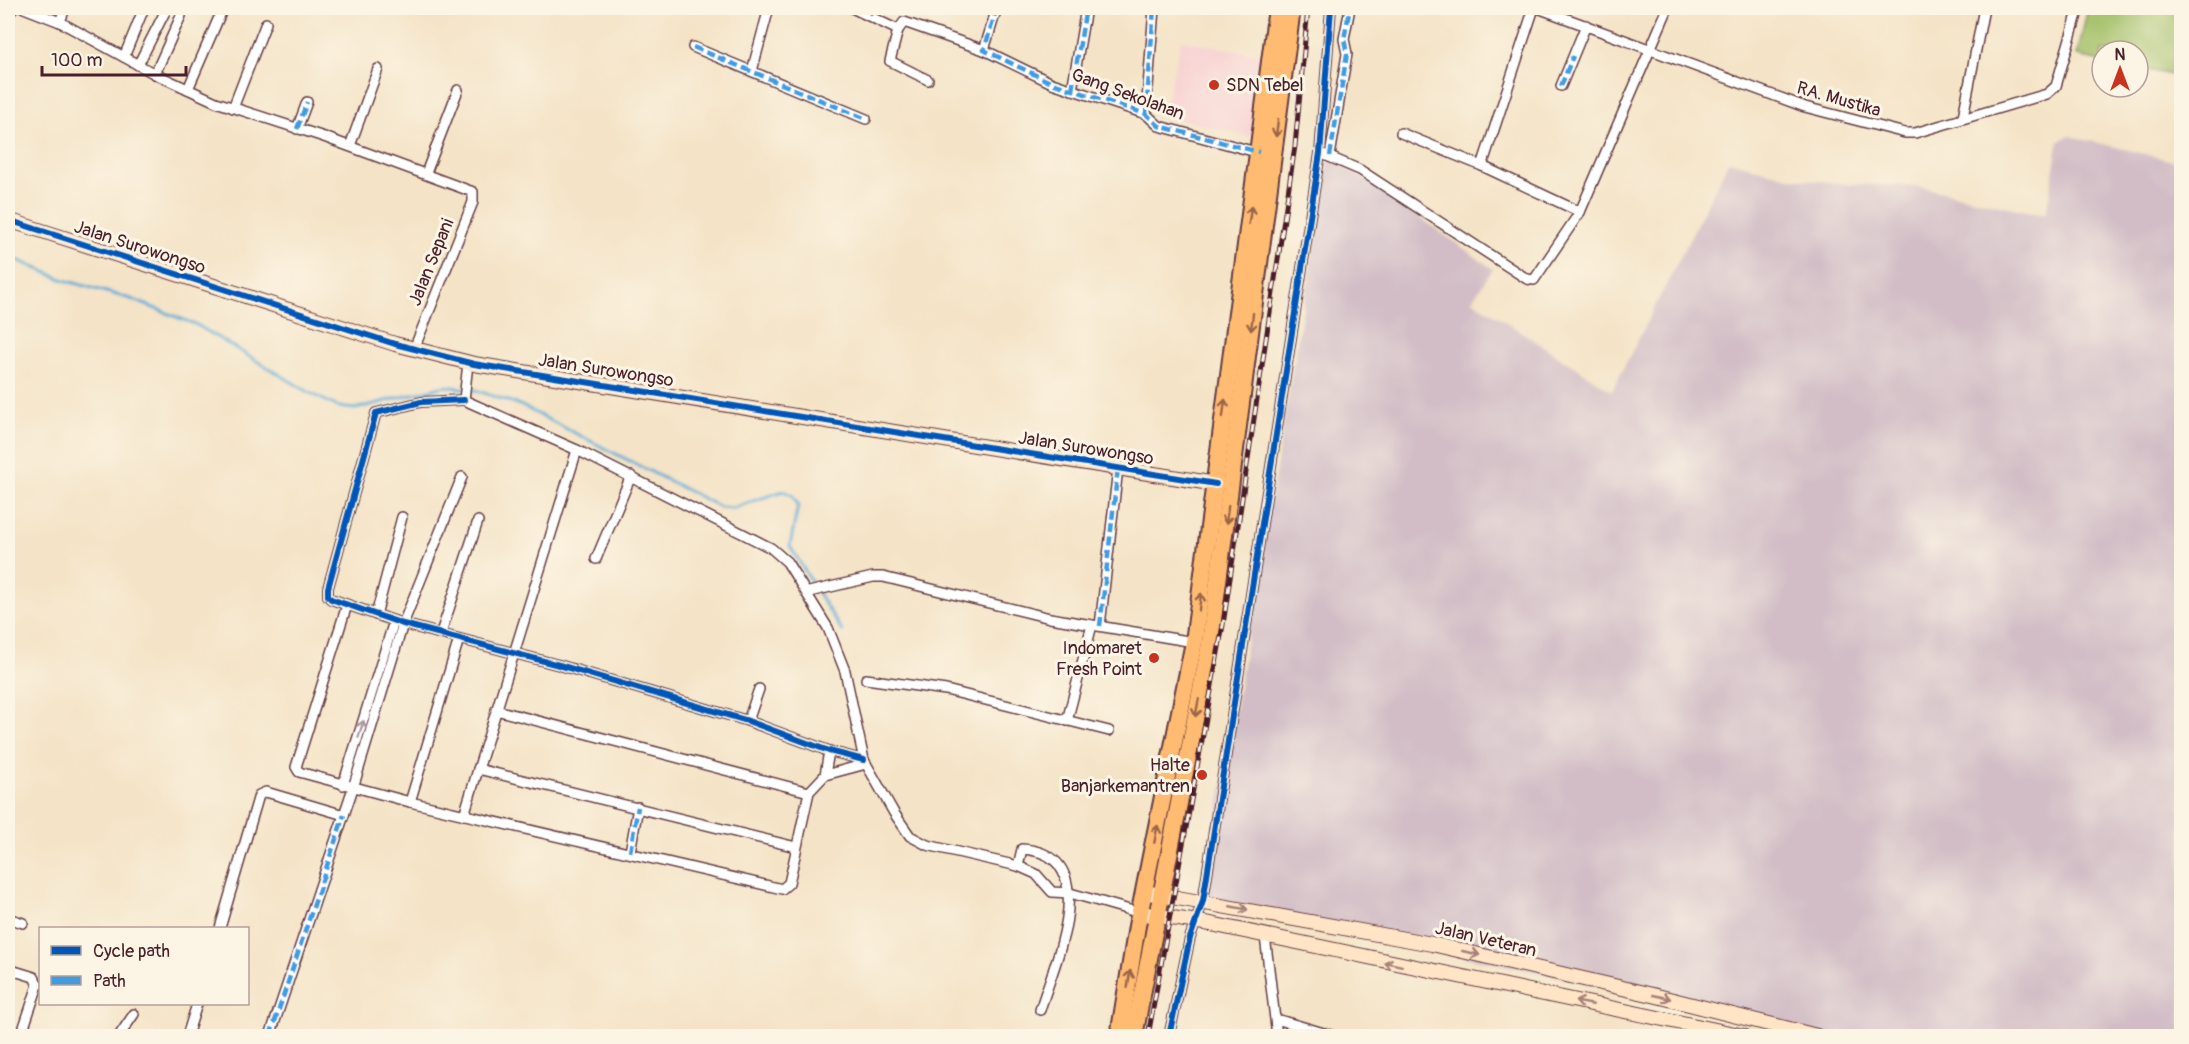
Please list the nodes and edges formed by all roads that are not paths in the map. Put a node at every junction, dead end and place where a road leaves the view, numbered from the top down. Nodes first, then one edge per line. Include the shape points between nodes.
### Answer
1 (13, 8) edge
2 (24, 8) edge
3 (65, 8) edge
4 (144, 8) edge
5 (167, 8) edge
6 (223, 8) edge
7 (769, 8) edge
8 (852, 8) edge
9 (997, 8) edge
10 (1086, 8) edge
11 (1154, 8) edge
12 (1277, 8) edge
13 (1292, 8) edge
14 (1331, 8) edge
15 (1350, 8) edge
16 (1534, 8) edge
17 (1538, 8) edge
18 (1668, 8) edge
19 (1984, 8) edge
20 (2079, 8) edge
21 (871, 11) edge
22 (8, 16) edge
23 (181, 16) dead end
24 (60, 22) junction
25 (266, 23) dead end
26 (1586, 25) junction
27 (898, 30) junction
28 (693, 47) dead end
29 (984, 50) junction
30 (1647, 50) junction
31 (124, 57) junction
32 (138, 65) junction
33 (378, 69) dead end
34 (752, 71) junction
35 (155, 74) junction
36 (928, 80) dead end
37 (1561, 86) dead end
38 (188, 89) junction
39 (458, 90) dead end
40 (1072, 90) junction
41 (307, 102) dead end
42 (233, 108) junction
43 (1146, 114) junction
44 (1963, 117) junction
45 (866, 119) dead end
46 (297, 129) junction
47 (1401, 133) dead end
48 (350, 146) junction
49 (1320, 153) junction
50 (1266, 154) junction
51 (1330, 156) junction
52 (1482, 166) junction
53 (426, 173) junction
54 (1580, 212) junction
55 (8, 220) edge
56 (414, 349) junction
57 (468, 363) junction
58 (464, 392) junction
59 (577, 450) junction
60 (1118, 468) junction
61 (631, 476) junction
62 (462, 477) dead end
63 (1216, 484) junction
64 (402, 517) dead end
65 (478, 521) dead end
66 (596, 560) dead end
67 (810, 592) junction
68 (347, 605) junction
69 (376, 615) junction
70 (398, 622) junction
71 (1096, 626) junction
72 (441, 633) junction
73 (459, 639) junction
74 (1194, 642) junction
75 (514, 653) junction
76 (866, 679) dead end
77 (759, 689) dead end
78 (496, 710) junction
79 (748, 721) junction
80 (1067, 721) junction
81 (1109, 731) dead end
82 (829, 751) junction
83 (865, 762) junction
84 (478, 769) junction
85 (825, 775) junction
86 (348, 787) junction
87 (809, 792) junction
88 (410, 802) junction
89 (638, 807) junction
90 (344, 815) junction
91 (464, 815) junction
92 (796, 847) junction
93 (630, 852) junction
94 (1018, 864) junction
95 (1066, 889) junction
96 (1152, 893) junction
97 (1203, 901) junction
98 (1148, 914) junction
99 (8, 918) edge
100 (1197, 922) junction
101 (23, 923) dead end
102 (220, 927) edge
103 (1265, 936) junction
104 (1432, 944) junction
105 (8, 969) edge
106 (1424, 970) junction
107 (197, 1005) edge
108 (1040, 1010) dead end
109 (134, 1014) dead end
110 (1276, 1019) junction
111 (21, 1036) edge
112 (119, 1036) edge
113 (187, 1036) edge
114 (270, 1036) edge
115 (1119, 1036) edge
116 (1134, 1036) edge
117 (1169, 1036) edge
118 (1277, 1036) edge
119 (1334, 1036) edge
120 (1744, 1036) edge
121 (1818, 1036) edge

1 - 22 street
2 - 24 street
3 - 24 street
4 - 31 street
5 - 32 street
6 - 38 street
7 - 34 street
8 - 21 street
9 - 29 street
10 - 40 street
11 - 43 street
12 - 50 highway
13 -> 50 highway
14 - 49 street
15 - 51 street via 1344,39 1347,54
16 - 52 street
17 - 26 street, RA. Mustika
18 - 30 street
19 - 44 street
20 - 44 street, RA. Mustika via 2056,86 2051,91
21 - 27 street
23 - 35 street
24 - 31 street
25 - 42 street
26 - 30 street, RA. Mustika
26 - 37 street
27 - 29 street, Gang Sekolahan via 904,22
27 - 36 street via 890,61
28 - 34 street
29 - 40 street, Gang Sekolahan
30 - 44 street, RA. Mustika via 1805,107 1892,131 1915,133
30 - 54 street
31 - 32 street
32 - 35 street
33 - 48 street
34 - 45 street
35 - 38 street
38 - 42 street
39 - 53 street
40 - 43 street, Gang Sekolahan
41 - 46 street
42 - 46 street
43 - 50 street, Gang Sekolahan via 1160,126
46 - 48 street
47 - 52 street
48 - 53 street
49 - 51 street
49 - 97 street
63 -> 50 highway
50 -> 96 highway via 1210,643
51 - 54 street via 1360,170 1531,280
52 - 54 street
53 - 56 street, Jalan Sepani via 469,189 473,202
55 - 56 main road, Jalan Surowongso
56 - 57 main road, Jalan Surowongso
57 - 58 street
57 - 60 main road, Jalan Surowongso
58 - 59 street
58 - 68 street via 376,413 327,593 331,599
59 - 61 street
59 - 75 street
60 - 63 main road, Jalan Surowongso
60 - 71 street
61 - 66 street
61 - 67 street via 771,548 788,561
62 - 70 street
74 -> 63 highway
64 - 69 street
65 - 72 street
67 - 71 street via 883,577
67 - 83 street via 845,671
68 - 69 street
68 - 86 street via 296,767 299,772
69 - 70 street
70 - 72 street
70 - 86 street
71 - 74 street
71 - 80 street
72 - 73 street
73 - 75 street
73 - 88 street
96 -> 74 highway
75 - 78 street
75 - 79 street
76 - 80 street via 946,690
77 - 79 street
78 - 84 street
78 - 87 street
79 - 82 street
80 - 81 street
82 - 83 street
82 - 85 street
83 - 85 street
83 - 94 street via 910,836 927,845
84 - 89 street
84 - 91 street
85 - 87 street
86 - 88 street
86 - 90 street
87 - 92 street
88 - 91 street
89 - 92 street
89 - 93 street
90 - 102 street via 266,792 259,795
90 - 114 street
91 - 93 street
92 - 93 street via 789,883 782,890
94 - 95 street via 1036,874 1052,892
94 - 95 street via 1020,852 1028,850 1051,859
95 - 98 street
95 - 108 street via 1064,933
96 - 97 main road, Jalan Veteran
96 - 98 highway
97 - 100 street
97 -> 104 main road, Jalan Veteran
98 - 100 main road
115 -> 98 highway
98 - 116 highway
99 - 101 street
100 - 103 main road
100 - 117 street
106 -> 103 main road
103 - 110 street
104 - 106 main road
104 -> 121 main road, Jalan Veteran
105 - 111 street via 34,977 38,985
120 -> 106 main road
107 - 113 street
109 - 112 street
110 - 118 street
110 - 119 street

